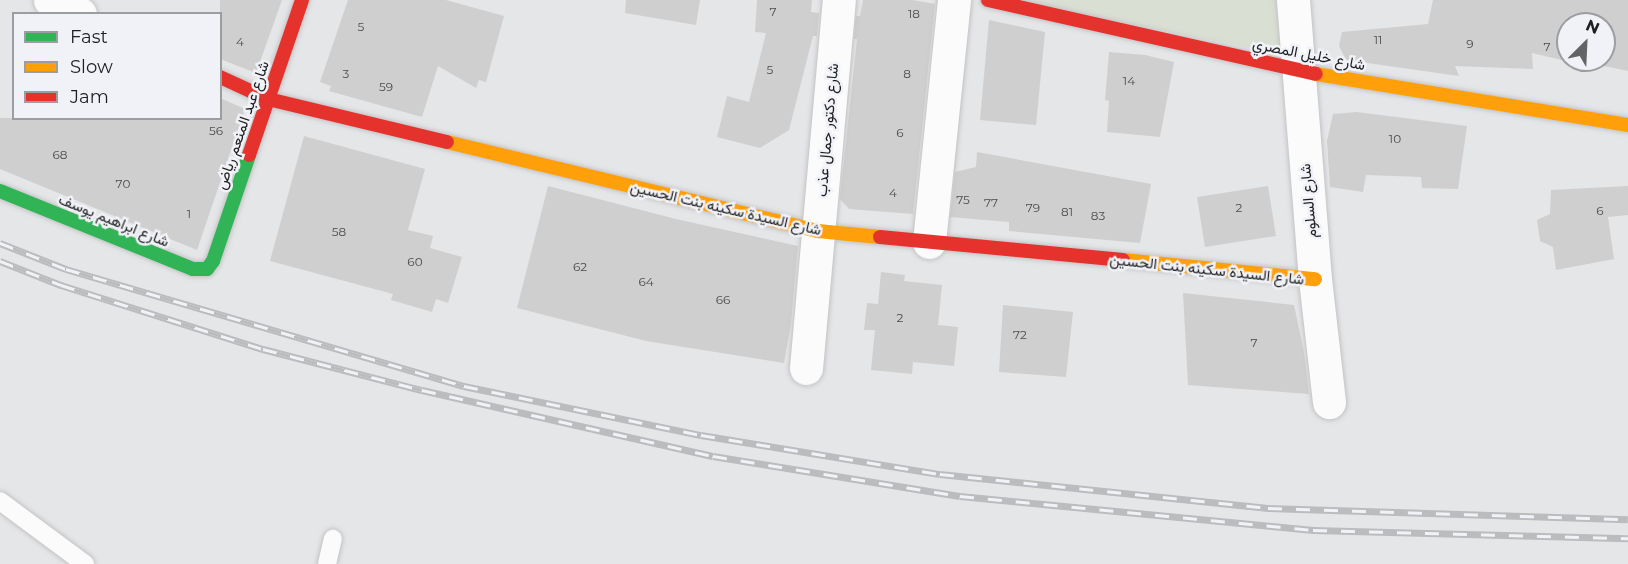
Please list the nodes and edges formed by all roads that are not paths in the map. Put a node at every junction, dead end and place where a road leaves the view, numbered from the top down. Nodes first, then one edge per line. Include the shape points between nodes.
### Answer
1 (50, 0) edge
2 (302, 0) edge
3 (839, 0) edge
4 (954, 0) edge
5 (988, 0) edge
6 (1293, 0) edge
7 (76, 12) edge
8 (1297, 71) junction
9 (222, 78) edge
10 (268, 99) junction
11 (1628, 125) edge
12 (0, 191) edge
13 (818, 231) junction
14 (928, 242) junction
15 (213, 261) joint
16 (1315, 279) junction
17 (806, 369) dead end
18 (1329, 402) dead end
19 (0, 501) edge
20 (333, 539) dead end
21 (85, 564) edge
22 (327, 564) edge

1 - 7 street
2 - 10 street, شارع عبد المنعم رياض
3 - 13 street, شارع دكتور جمال عذب
4 - 14 street
5 - 8 street, شارع خليل المصري
6 - 8 street, شارع السلوم
8 - 11 street, شارع خليل المصري
8 - 16 street, شارع السلوم
9 - 10 street, شارع السيدة سكينه بنت الحسين
10 - 13 street, شارع السيدة سكينه بنت الحسين
10 - 15 street, شارع عبد المنعم رياض
12 - 15 street, شارع ابراهيم يوسف via 198,271
13 - 14 street, شارع السيدة سكينه بنت الحسين
13 - 17 street, شارع دكتور جمال عذب
14 - 16 street, شارع السيدة سكينه بنت الحسين
16 - 18 street, شارع السلوم
19 - 21 lane
20 - 22 lane

